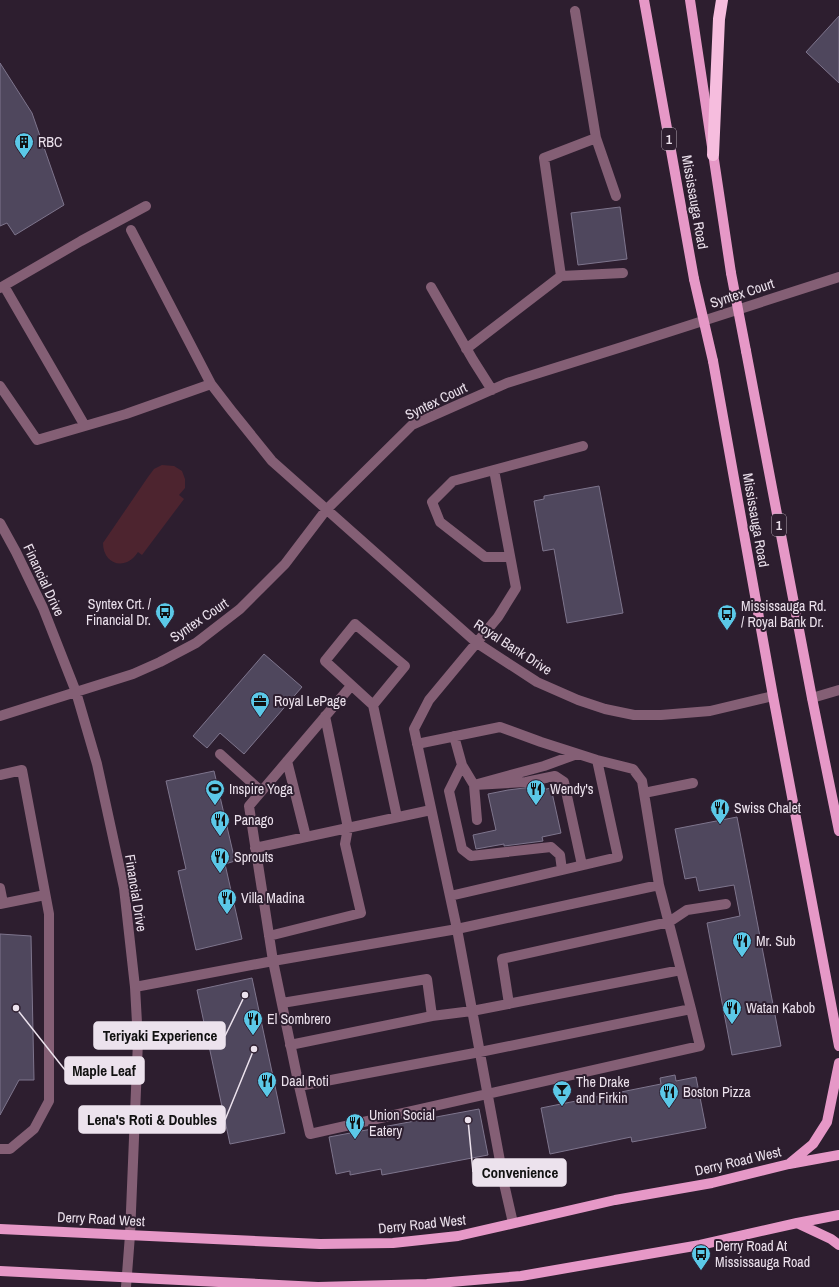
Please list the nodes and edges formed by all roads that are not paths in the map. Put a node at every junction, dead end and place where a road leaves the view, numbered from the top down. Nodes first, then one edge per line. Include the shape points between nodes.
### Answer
1 (644, 0) edge
2 (690, 0) edge
3 (722, 0) edge
4 (575, 11) dead end
5 (596, 138) junction
6 (713, 155) junction
7 (616, 196) dead end
8 (146, 206) dead end
9 (131, 230) dead end
10 (623, 273) dead end
11 (561, 276) junction
12 (839, 277) edge
13 (2, 287) edge
14 (431, 287) dead end
15 (466, 349) junction
16 (211, 384) junction
17 (0, 386) edge
18 (492, 390) junction
19 (85, 426) junction
20 (583, 446) dead end
21 (494, 470) junction
22 (326, 510) junction
23 (0, 523) edge
24 (510, 557) junction
25 (477, 643) junction
26 (351, 686) junction
27 (839, 690) edge
28 (76, 692) junction
29 (773, 696) junction
30 (812, 698) junction
31 (373, 705) junction
32 (0, 716) edge
33 (326, 716) junction
34 (454, 736) junction
35 (417, 744) junction
36 (220, 754) dead end
37 (577, 754) junction
38 (597, 760) junction
39 (287, 761) junction
40 (462, 765) junction
41 (0, 775) edge
42 (693, 783) dead end
43 (474, 785) junction
44 (261, 791) junction
45 (644, 793) junction
46 (431, 810) junction
47 (397, 817) junction
48 (477, 820) dead end
49 (348, 828) junction
50 (839, 831) edge
51 (306, 837) junction
52 (255, 848) junction
53 (582, 865) junction
54 (562, 870) junction
55 (659, 885) junction
56 (0, 888) edge
57 (46, 895) junction
58 (450, 896) junction
59 (1, 904) edge
60 (726, 904) dead end
61 (669, 922) junction
62 (457, 929) junction
63 (269, 936) junction
64 (273, 961) junction
65 (681, 970) junction
66 (135, 987) junction
67 (282, 1004) junction
68 (509, 1004) junction
69 (691, 1009) junction
70 (472, 1011) junction
71 (432, 1016) junction
72 (290, 1045) junction
73 (839, 1046) edge
74 (480, 1052) junction
75 (839, 1063) edge
76 (299, 1086) junction
77 (488, 1094) junction
78 (0, 1149) edge
79 (839, 1155) edge
80 (789, 1164) junction
81 (839, 1215) edge
82 (513, 1223) junction
83 (798, 1223) junction
84 (0, 1229) edge
85 (130, 1235) junction
86 (839, 1245) edge
87 (0, 1271) edge
88 (126, 1276) junction
89 (126, 1287) edge

1 - 29 main road, Mississauga Road / 1, bridge via 694,279 718,386
2 - 6 main road, Mississauga Road / 1
3 - 6 highway
4 - 5 street
5 - 7 street
5 - 11 street via 544,158
6 - 30 main road, Mississauga Road / 1, bridge via 731,273
8 - 13 street
9 - 16 street, Royal Bank Drive
10 - 11 street
11 - 15 street
12 - 18 street, Syntex Court via 507,383
13 - 19 street
14 - 15 street
15 - 18 street
16 - 19 street
16 - 22 street, Royal Bank Drive via 272,460
17 - 19 street via 37,440
18 - 22 street, Syntex Court via 412,425
20 - 21 street
21 - 24 street
21 - 24 street via 453,481 432,502 440,522 485,558
22 - 25 street, Royal Bank Drive
22 - 28 street, Syntex Court via 285,564 240,609 196,643 133,674
23 - 28 street, Financial Drive via 43,608
24 - 25 street via 516,588 503,610
25 - 29 street, Royal Bank Drive via 537,682 578,700 634,715 710,712
25 - 35 street via 429,700 414,729
26 - 31 street
26 - 31 street via 325,661 355,624 405,666
26 - 33 street
27 - 30 street
28 - 32 street, Syntex Court
28 - 66 street, Financial Drive via 97,764 124,888
29 - 73 main road, Mississauga Road / 1
30 - 50 main road, Mississauga Road / 1
31 - 47 street
33 - 39 street
33 - 49 street
34 - 35 street
34 - 37 street via 500,727
34 - 40 street
35 - 46 street
36 - 44 street
37 - 38 street
37 - 43 street
38 - 45 street via 633,769 642,781
38 - 53 street via 618,857
39 - 44 street
39 - 51 street
40 - 43 street
40 - 54 street via 449,791 462,849 471,856 551,847 560,855
41 - 57 street via 22,770
42 - 45 street
43 - 48 street
43 - 53 street via 526,782 555,776 564,782
44 - 52 street via 249,806
45 - 55 street
46 - 47 street
46 - 58 street
47 - 49 street
49 - 51 street
49 - 63 street via 345,844 361,913
51 - 52 street
52 - 63 street
53 - 54 street
54 - 58 street
55 - 61 street
55 - 62 street
56 - 59 street
57 - 59 street
57 - 78 street via 49,914 49,1101 34,1129 10,1149
58 - 62 street
60 - 61 street via 687,910
61 - 65 street
61 - 68 street via 502,959
62 - 64 street
62 - 70 street
63 - 64 street
64 - 66 street
64 - 67 street
65 - 68 street
65 - 69 street
66 - 85 street, Financial Drive via 138,1042
67 - 71 street via 427,980
67 - 72 street
68 - 70 street
69 - 74 street
69 - 77 street via 700,1046
70 - 71 street
70 - 74 street
71 - 72 street
72 - 76 street
74 - 76 street
74 - 77 street
75 - 80 main road via 826,1122 812,1144
76 - 77 street via 310,1134
77 - 82 street
79 - 80 main road, Derry Road West
80 - 82 main road, Derry Road West via 712,1183 615,1200
81 - 83 main road
82 - 85 main road, Derry Road West via 458,1236 393,1243 320,1244
83 - 86 main road
83 - 88 main road via 700,1245 521,1276 427,1284 318,1287
84 - 85 main road, Derry Road West
85 - 88 street, Financial Drive
87 - 88 main road
88 - 89 street, Financial Drive

